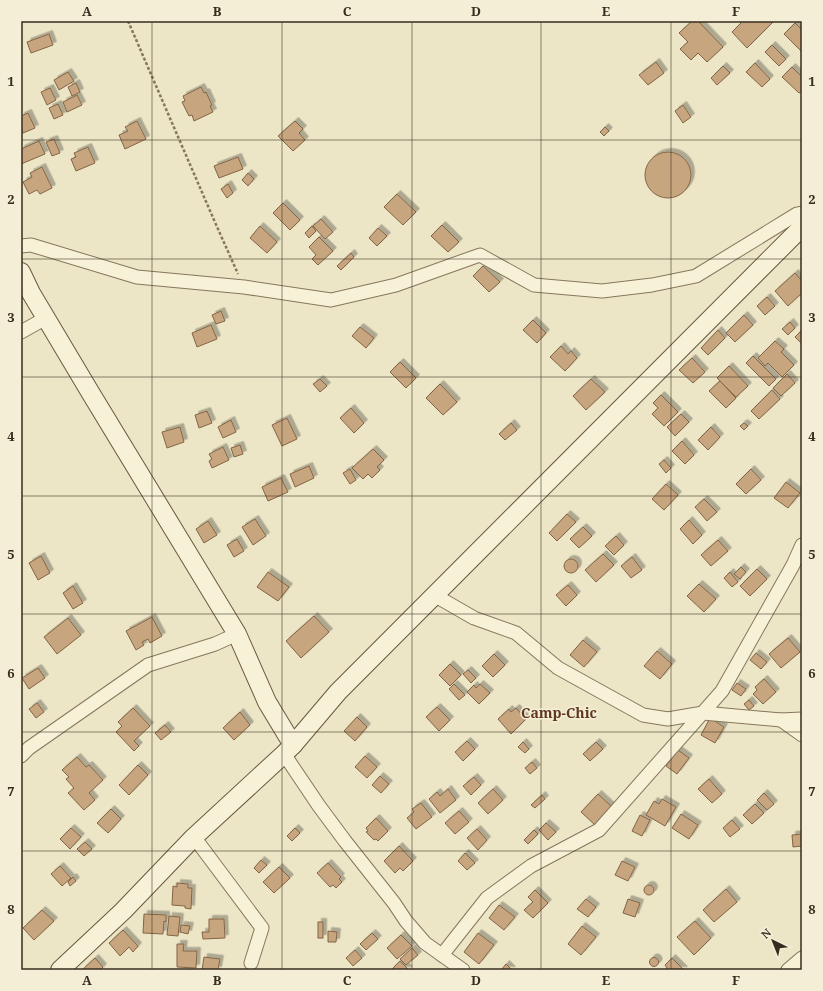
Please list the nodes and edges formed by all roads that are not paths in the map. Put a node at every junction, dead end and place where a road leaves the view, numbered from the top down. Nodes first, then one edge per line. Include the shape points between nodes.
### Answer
1 (802, 214) edge
2 (802, 226) edge
3 (21, 246) edge
4 (21, 272) edge
5 (46, 318) junction
6 (21, 332) edge
7 (802, 545) edge
8 (434, 595) junction
9 (237, 634) junction
10 (702, 713) junction
11 (782, 720) junction
12 (802, 720) edge
13 (802, 735) edge
14 (289, 749) junction
15 (21, 756) edge
16 (194, 838) junction
17 (442, 955) junction
18 (802, 958) edge
19 (251, 963) dead end
20 (60, 970) edge
21 (463, 970) edge
22 (788, 970) edge

1 - 3 street via 797,214 696,276 602,291 534,285 480,255 396,285 331,300 244,287 136,277 31,245
2 - 8 street
4 - 5 street
5 - 6 street
5 - 9 street
7 - 10 street via 793,566 722,691
8 - 10 street via 474,618 516,633 558,668 643,715 668,719
8 - 14 street via 338,692
9 - 14 street
9 - 15 street via 215,644 148,665
10 - 11 street
10 - 17 street via 599,830 531,866 487,898
11 - 12 street
11 - 13 street
14 - 16 street
14 - 17 street via 319,806 424,943
16 - 19 street via 262,928
16 - 20 street via 123,911
17 - 21 street
18 - 22 street

